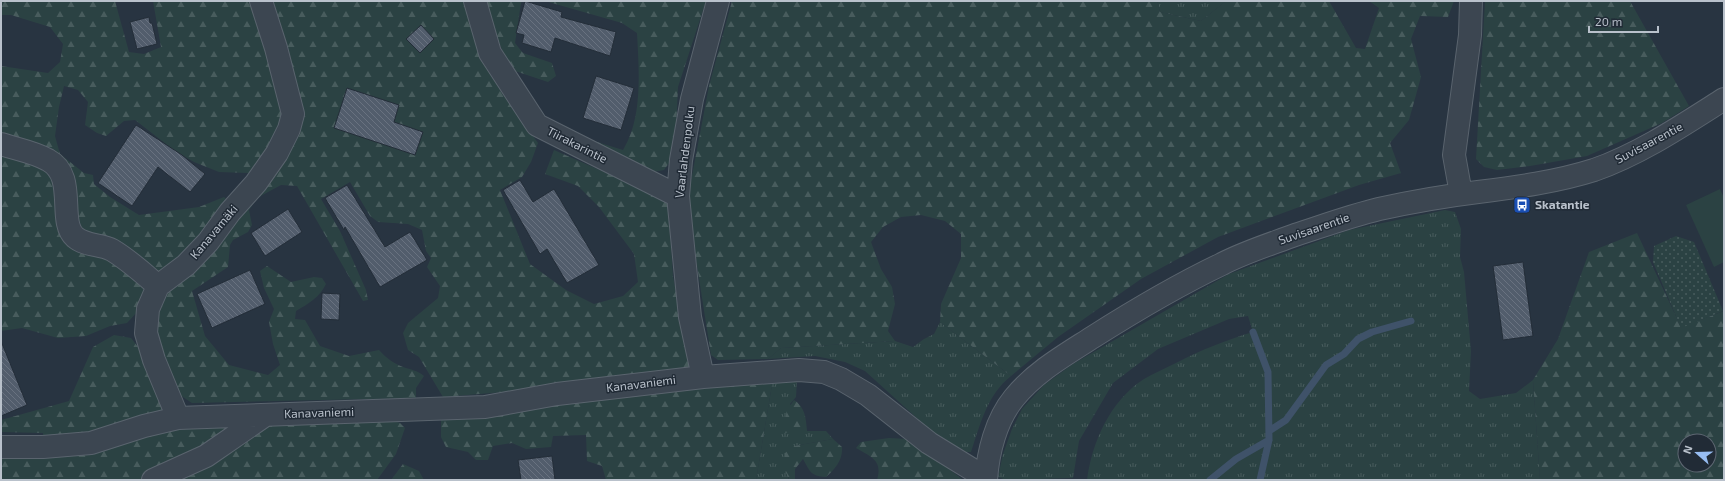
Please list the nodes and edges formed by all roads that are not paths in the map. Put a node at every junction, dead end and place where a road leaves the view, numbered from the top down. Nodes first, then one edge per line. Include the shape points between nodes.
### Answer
1 (261, 1) edge
2 (475, 1) edge
3 (718, 1) edge
4 (1471, 1) edge
5 (1724, 99) edge
6 (1, 144) edge
7 (1461, 194) junction
8 (678, 196) junction
9 (158, 286) junction
10 (703, 377) junction
11 (264, 416) junction
12 (178, 418) junction
13 (3, 445) edge
14 (986, 479) edge
15 (153, 480) edge

1 - 9 street, Kanavamäki via 293,111 289,130 256,183 208,242 186,265
2 - 8 street, Tiirakarintie via 490,52 537,124
3 - 8 street, Vaarlahdenpolku via 692,99
4 - 7 street via 1470,35 1454,155
5 - 7 street, Suvisaarentie via 1654,142 1624,158 1593,170 1558,179
6 - 9 street via 48,160 59,169 65,183 68,223 74,237 111,249
7 - 14 street, Suvisaarentie via 1373,211 1276,242 1223,263 1114,324 1061,357 1030,381 1012,400 996,430 988,459
8 - 10 street, Vaarlahdenpolku via 690,317
9 - 12 street, Kanavamäki via 148,309 146,333 154,360
10 - 11 street, Kanavaniemi via 557,394 485,407
10 - 14 street, Kanavaniemi via 799,370 824,372 868,395 929,443
11 - 12 street, Kanavaniemi
11 - 15 street via 206,456
12 - 13 street, Kanavaniemi via 91,443 43,447

